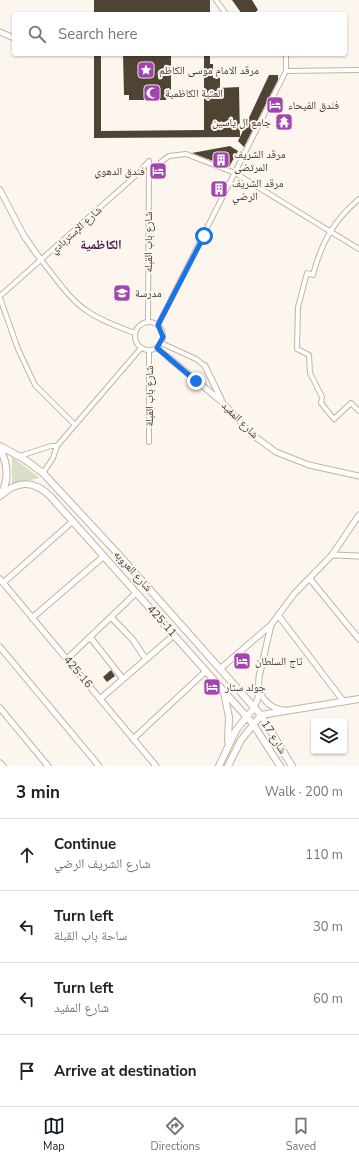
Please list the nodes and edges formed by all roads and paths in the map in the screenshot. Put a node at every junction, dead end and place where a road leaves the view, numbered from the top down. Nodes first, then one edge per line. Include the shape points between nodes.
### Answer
1 (216, 0) edge
2 (225, 12) edge
3 (0, 32) edge
4 (12, 37) edge
5 (286, 56) edge
6 (359, 70) edge
7 (286, 72) junction
8 (149, 162) joint
9 (161, 162) dead end
10 (236, 173) junction
11 (0, 190) edge
12 (359, 199) edge
13 (330, 231) junction
14 (359, 249) edge
15 (41, 260) junction
16 (0, 297) edge
17 (148, 322) junction
18 (158, 325) junction
19 (135, 333) junction
20 (161, 342) junction
21 (141, 348) junction
22 (157, 348) junction
23 (149, 350) junction
24 (168, 357) joint
25 (205, 366) joint
26 (222, 402) junction
27 (359, 411) edge
28 (74, 424) junction
29 (149, 442) dead end
30 (0, 446) edge
31 (57, 446) junction
32 (0, 450) edge
33 (20, 456) junction
34 (3, 463) edge
35 (43, 473) junction
36 (359, 476) edge
37 (1, 495) edge
38 (359, 515) edge
39 (73, 521) junction
40 (332, 555) junction
41 (104, 556) junction
42 (359, 556) edge
43 (310, 579) junction
44 (2, 581) edge
45 (136, 593) junction
46 (278, 615) junction
47 (111, 617) junction
48 (32, 618) junction
49 (271, 625) junction
50 (174, 635) junction
51 (90, 637) junction
52 (359, 639) edge
53 (0, 647) edge
54 (145, 658) junction
55 (67, 659) junction
56 (221, 668) dead end
57 (206, 671) junction
58 (123, 678) junction
59 (258, 689) junction
60 (224, 691) junction
61 (100, 699) junction
62 (359, 699) edge
63 (344, 702) junction
64 (0, 708) edge
65 (254, 708) junction
66 (288, 711) junction
67 (261, 715) junction
68 (246, 716) junction
69 (253, 724) junction
70 (133, 739) junction
71 (228, 744) junction
72 (0, 763) edge
73 (3, 766) edge
74 (48, 766) edge
75 (99, 766) edge
76 (156, 766) edge
77 (218, 766) edge
78 (228, 766) edge
79 (280, 766) edge
80 (292, 766) edge

1 - 2 street
3 - 4 street
5 - 7 street
6 - 7 street
7 - 10 street
8 - 15 street, شارع الإستربادي
8 - 17 street, شارع باب القبله
9 - 10 street via 169,156 186,154
10 - 13 street
10 - 18 street
11 - 15 street via 24,236
12 - 13 street
13 - 14 street
13 - 27 street via 318,255 313,275 306,273 298,307 297,348 309,355 310,373 322,397 321,403 334,419 351,403
15 - 16 street, شارع الإستربادي
15 - 19 street via 65,290 86,310 111,325
16 - 28 street via 18,349 35,384
17 - 18 street
17 - 19 street via 140,325
18 - 20 street via 162,332
19 - 21 street via 136,342
20 - 22 street
20 - 25 street
21 - 23 street
21 - 28 street
22 - 23 street
22 - 24 street, شارع المفيد
23 - 29 street, شارع باب القبلة
24 - 26 street, شارع المفيد
25 - 26 street
26 - 36 street, شارع المفيد via 250,433 276,452 309,465
28 - 31 street
30 - 33 street, شارع العروبه
31 - 33 street
31 - 35 street
32 - 34 street, 425-11
33 - 35 street, شارع العروبه
34 - 37 street, 425-11 via 6,482
35 - 65 street, شارع العروبه
37 - 39 street, 425-11 via 13,486 35,485 51,497
38 - 40 street
39 - 41 street, 425-11
39 - 44 street
40 - 42 street
40 - 43 street
41 - 45 street, 425-11
41 - 48 street
43 - 46 street
43 - 52 street
44 - 48 street, 425-16
45 - 47 street
45 - 50 street, 425-11
46 - 49 street
46 - 63 street
47 - 51 street
47 - 54 street via 133,640
48 - 55 street, 425-16
49 - 56 street
49 - 59 street
50 - 54 street
50 - 57 street, 425-11
51 - 55 street
51 - 58 street
53 - 75 street
54 - 58 street
55 - 61 street, 425-16
57 - 60 street, 425-11
57 - 70 street
58 - 61 street
59 - 65 street
59 - 66 street via 273,707
60 - 68 street, 425-11
60 - 71 street via 228,717
61 - 70 street, 425-16
62 - 63 street
63 - 66 street
64 - 74 street
65 - 67 street, شارع 17
65 - 68 street
66 - 67 street
67 - 69 street
67 - 80 street, شارع 17
68 - 69 street, شارع 17
68 - 71 street
69 - 78 street via 241,740
69 - 79 street, شارع 17
70 - 76 street, 425-16
71 - 77 street
72 - 73 street

